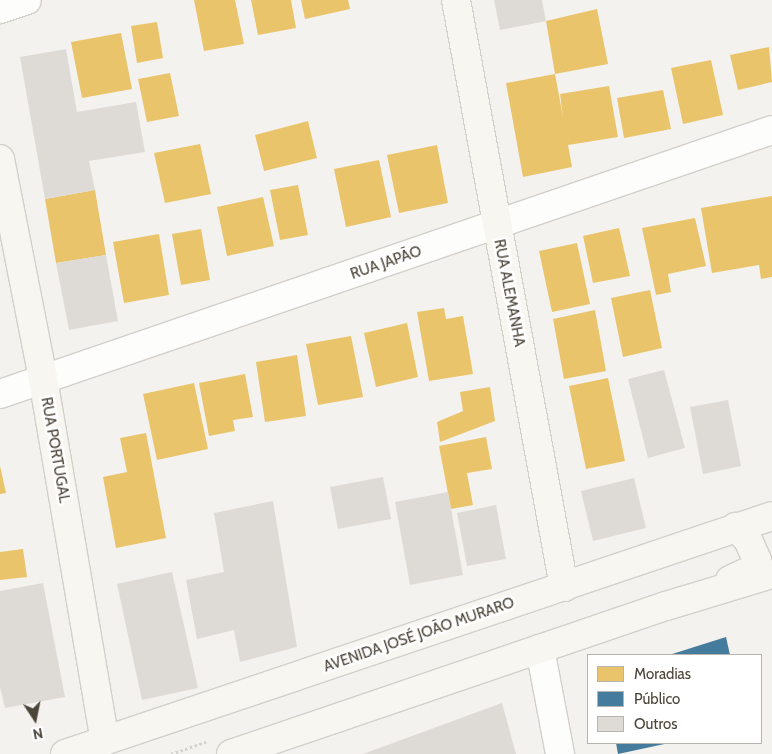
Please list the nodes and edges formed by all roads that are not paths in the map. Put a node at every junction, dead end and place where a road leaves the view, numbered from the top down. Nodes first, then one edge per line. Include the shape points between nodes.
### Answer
1 (27, 0) edge
2 (456, 0) edge
3 (0, 9) edge
4 (772, 130) edge
5 (0, 159) edge
6 (496, 226) junction
7 (43, 380) junction
8 (0, 394) edge
9 (772, 516) edge
10 (736, 527) junction
11 (772, 574) edge
12 (564, 586) junction
13 (666, 606) junction
14 (540, 649) junction
15 (105, 741) junction
16 (66, 754) edge
17 (231, 754) edge
18 (560, 754) edge

1 - 3 street
2 - 6 main road, RUA ALEMANHA
4 - 6 street, RUA JAPÃO
5 - 7 main road, RUA PORTUGAL
6 - 7 street, RUA JAPÃO
6 - 12 main road, RUA ALEMANHA
7 - 8 street, RUA JAPÃO
7 - 15 main road, RUA PORTUGAL
9 - 10 main road, AVENIDA JOSÉ JOÃO MURARO
10 - 12 main road, AVENIDA JOSÉ JOÃO MURARO
10 - 13 main road via 755,551 754,568
11 - 13 main road
12 - 15 main road, AVENIDA JOSÉ JOÃO MURARO
13 - 14 main road
14 - 17 main road
14 - 18 street
15 - 16 main road, AVENIDA JOSÉ JOÃO MURARO

